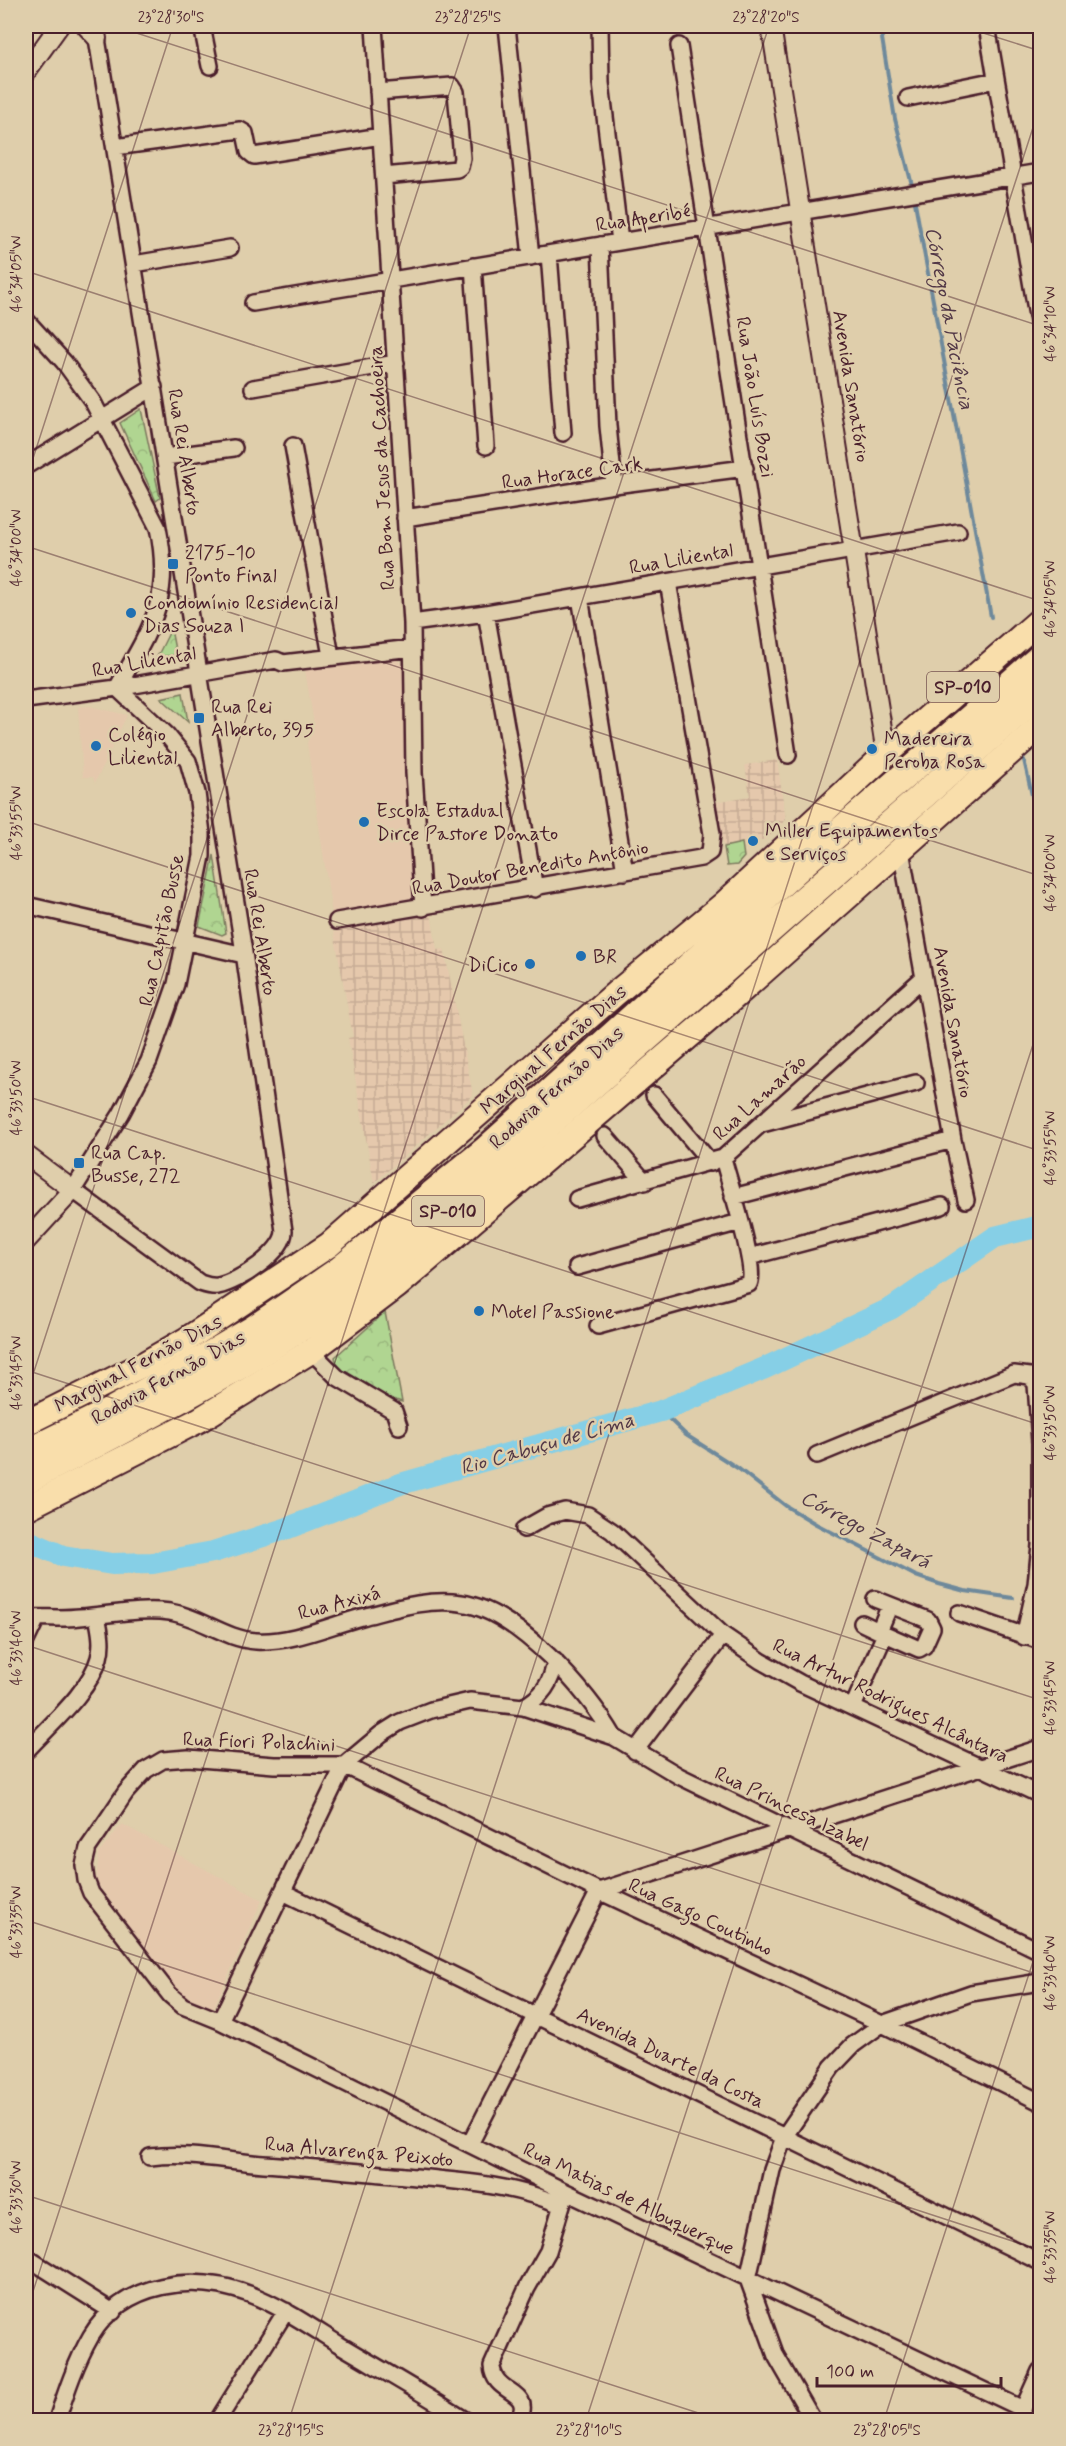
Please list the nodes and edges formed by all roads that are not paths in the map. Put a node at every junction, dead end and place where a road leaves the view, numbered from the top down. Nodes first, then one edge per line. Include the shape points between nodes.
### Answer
1 (58, 26) edge
2 (202, 26) edge
3 (374, 26) edge
4 (507, 26) edge
5 (600, 26) edge
6 (771, 26) edge
7 (987, 26) edge
8 (92, 30) edge
9 (679, 46) dead end
10 (210, 66) dead end
11 (26, 72) edge
12 (996, 80) junction
13 (378, 92) junction
14 (908, 98) dead end
15 (381, 136) junction
16 (114, 147) junction
17 (1041, 172) edge
18 (384, 176) junction
19 (1013, 177) junction
20 (801, 213) junction
21 (708, 228) junction
22 (620, 242) junction
23 (600, 245) junction
24 (230, 248) dead end
25 (549, 254) junction
26 (531, 257) junction
27 (134, 264) junction
28 (473, 266) junction
29 (391, 279) junction
30 (253, 303) dead end
31 (26, 320) edge
32 (1041, 333) edge
33 (396, 363) junction
34 (154, 387) junction
35 (253, 388) dead end
36 (103, 418) junction
37 (563, 433) dead end
38 (293, 446) dead end
39 (486, 446) dead end
40 (234, 448) dead end
41 (165, 457) junction
42 (26, 466) edge
43 (745, 468) junction
44 (614, 485) junction
45 (405, 518) junction
46 (957, 532) dead end
47 (855, 549) junction
48 (760, 566) junction
49 (668, 582) junction
50 (580, 597) junction
51 (486, 613) junction
52 (1041, 620) edge
53 (412, 623) junction
54 (412, 648) junction
55 (331, 657) junction
56 (1041, 658) edge
57 (199, 672) junction
58 (117, 688) junction
59 (1041, 693) edge
60 (26, 700) edge
61 (1041, 726) edge
62 (886, 754) junction
63 (788, 755) dead end
64 (901, 850) junction
65 (625, 872) junction
66 (535, 889) junction
67 (26, 905) edge
68 (423, 908) junction
69 (337, 921) dead end
70 (185, 941) junction
71 (244, 955) junction
72 (923, 978) junction
73 (916, 1083) dead end
74 (654, 1095) dead end
75 (759, 1125) junction
76 (605, 1136) dead end
77 (953, 1140) junction
78 (26, 1155) edge
79 (717, 1160) junction
80 (645, 1182) junction
81 (74, 1190) junction
82 (733, 1197) junction
83 (577, 1199) dead end
84 (966, 1200) dead end
85 (942, 1206) dead end
86 (740, 1222) junction
87 (26, 1241) edge
88 (749, 1257) junction
89 (577, 1267) dead end
90 (598, 1326) dead end
91 (311, 1351) junction
92 (30, 1418) edge
93 (399, 1426) dead end
94 (26, 1453) edge
95 (817, 1455) dead end
96 (26, 1480) edge
97 (26, 1508) edge
98 (524, 1529) dead end
99 (875, 1599) dead end
100 (890, 1605) junction
101 (959, 1613) dead end
102 (97, 1616) junction
103 (31, 1618) edge
104 (862, 1623) dead end
105 (882, 1632) junction
106 (723, 1635) junction
107 (1024, 1637) junction
108 (26, 1641) edge
109 (1041, 1641) edge
110 (555, 1661) junction
111 (523, 1707) junction
112 (853, 1707) junction
113 (614, 1737) junction
114 (1041, 1748) edge
115 (27, 1750) dead end
116 (635, 1751) junction
117 (344, 1766) junction
118 (982, 1768) junction
119 (1041, 1795) edge
120 (789, 1830) junction
121 (599, 1891) junction
122 (283, 1892) junction
123 (1041, 1951) edge
124 (1041, 1982) edge
125 (537, 2014) junction
126 (220, 2021) junction
127 (882, 2024) junction
128 (1041, 2102) edge
129 (784, 2137) junction
130 (470, 2144) junction
131 (150, 2157) dead end
132 (564, 2199) junction
133 (26, 2257) edge
134 (1041, 2262) edge
135 (748, 2279) junction
136 (286, 2311) junction
137 (112, 2312) junction
138 (1041, 2371) edge
139 (1023, 2415) edge
140 (57, 2421) edge
141 (218, 2421) edge
142 (465, 2421) edge
143 (519, 2421) edge
144 (813, 2421) edge

1 - 11 street
2 - 10 street
3 - 13 street, Rua Bom Jesus da Cachoeira
4 - 26 street
5 - 22 street via 601,83
6 - 20 street, Avenida Sanatório
7 - 12 street
8 - 16 street, Rua Rei Alberto
9 - 21 street, Rua João Luís Bozzi
12 - 14 street
12 - 19 street
13 - 15 street, Rua Bom Jesus da Cachoeira
13 - 18 street via 452,86 456,92 462,158 457,169
15 - 16 street via 257,155 250,154 247,136 240,130
15 - 18 street, Rua Bom Jesus da Cachoeira
16 - 27 street, Rua Rei Alberto
17 - 19 street, Rua Aperibé
18 - 29 street, Rua Bom Jesus da Cachoeira
19 - 20 street, Rua Aperibé
19 - 32 street
20 - 21 street, Rua Aperibé
20 - 47 street, Avenida Sanatório
21 - 22 street, Rua Aperibé
21 - 43 street, Rua João Luís Bozzi
22 - 23 street, Rua Aperibé
23 - 25 street, Rua Aperibé
23 - 44 street
24 - 27 street
25 - 26 street, Rua Aperibé
25 - 37 street
26 - 28 street, Rua Aperibé
27 - 34 street, Rua Rei Alberto
28 - 29 street, Rua Aperibé
28 - 39 street
29 - 30 street, Rua Aperibé
29 - 33 street, Rua Bom Jesus da Cachoeira
31 - 36 street via 64,362
33 - 35 street
33 - 45 street, Rua Bom Jesus da Cachoeira
34 - 36 street
34 - 41 street, Rua Rei Alberto
36 - 42 street
36 - 58 street via 158,528 163,550 164,580 159,606
38 - 55 street
40 - 41 street
41 - 57 street, Rua Rei Alberto
43 - 44 street, Rua Horace Cark
43 - 48 street, Rua João Luís Bozzi
44 - 45 street, Rua Horace Cark
45 - 53 street, Rua Bom Jesus da Cachoeira
46 - 47 street, Rua Liliental
47 - 48 street, Rua Liliental
47 - 62 street, Avenida Sanatório
48 - 49 street, Rua Liliental
48 - 63 street, Rua João Luís Bozzi
49 - 50 street, Rua Liliental
49 - 65 street, Rua Doutor Benedito Antônio via 712,848 701,858
50 - 51 street, Rua Liliental
50 - 65 street
51 - 53 street, Rua Liliental
51 - 66 street
52 - 62 highway, Marginal Fernão Dias / SP-010
53 - 54 street, Rua Bom Jesus da Cachoeira
54 - 55 street, Rua Liliental
54 - 68 street, Rua Bom Jesus da Cachoeira via 414,773
55 - 57 street, Rua Liliental via 283,663 276,660
56 - 94 highway, Rodovia Fernão Dias / SP-010 via 807,860 485,1150 340,1269 254,1329 179,1373
57 - 58 street, Rua Liliental
57 - 71 street, Rua Rei Alberto
58 - 60 street, Rua Liliental
58 - 70 street, Rua Capitão Busse via 178,747 194,780 202,856
59 - 96 highway, Rodovia Fernão Dias / SP-010 via 376,1275 306,1324 190,1395
61 - 64 highway, SP-010
62 - 92 highway, Marginal Fernão Dias / SP-010 via 723,904 330,1245 186,1340
64 - 72 street, Avenida Sanatório
64 - 91 highway, SP-010 via 442,1249
65 - 66 street, Rua Doutor Benedito Antônio
66 - 68 street, Rua Doutor Benedito Antônio
67 - 70 street
68 - 69 street, Rua Doutor Benedito Antônio
70 - 71 street
70 - 81 street, Rua Capitão Busse via 176,984 149,1061
71 - 81 street, Rua Rei Alberto via 283,1242 244,1274 226,1284 208,1286
72 - 75 street, Rua Lamarão
72 - 77 street, Avenida Sanatório
73 - 75 street
74 - 79 street
75 - 79 street, Rua Lamarão
76 - 80 street
77 - 82 street
77 - 84 street, Avenida Sanatório
78 - 81 street
79 - 80 street
79 - 82 street, Rua Lamarão
80 - 83 street
81 - 87 street, Rua Capitão Busse
82 - 86 street, Rua Lamarão
85 - 88 street
86 - 88 street, Rua Lamarão
86 - 89 street
88 - 90 street, Rua Lamarão via 752,1278 746,1286
91 - 93 street via 337,1377 394,1411
91 - 97 highway, SP-010 via 199,1420
95 - 107 street via 1024,1373 1036,1384 1040,1443 1040,1545
98 - 106 street, Rua Artur Rodrigues Alcântara via 546,1516 565,1511 588,1515 612,1531
99 - 100 street
100 - 105 street
100 - 105 street via 928,1620 932,1628 919,1650
101 - 107 street
102 - 103 street, Rua Axixá
102 - 110 street, Rua Axixá via 170,1612 255,1641 281,1640 406,1605 462,1603 479,1608 531,1639
102 - 115 street via 99,1657 90,1680
103 - 108 street
104 - 105 street
105 - 112 street
106 - 112 street, Rua Artur Rodrigues Alcântara via 761,1661
106 - 116 street
107 - 109 street
110 - 111 street via 545,1690
110 - 113 street, Rua Axixá via 603,1717
111 - 113 street, Rua Princesa Izabel
111 - 117 street, Rua Princesa Izabel via 470,1701 431,1710 381,1734
112 - 118 street, Rua Artur Rodrigues Alcântara
113 - 116 street, Rua Princesa Izabel
114 - 118 street
116 - 120 street, Rua Princesa Izabel
117 - 121 street, Rua Gago Coutinho
117 - 122 street
117 - 126 street, Rua Fiori Polachini via 163,1760 146,1770 126,1792 88,1848 84,1865 91,1893 153,1976 183,2006
118 - 119 street, Rua Artur Rodrigues Alcântara
118 - 120 street
120 - 121 street
120 - 123 street, Rua Princesa Izabel
121 - 125 street
121 - 127 street, Rua Gago Coutinho
122 - 125 street, Avenida Duarte da Costa
122 - 126 street
124 - 127 street via 971,1993
125 - 129 street, Avenida Duarte da Costa
125 - 130 street
126 - 130 street, Rua Matias de Albuquerque
127 - 128 street, Rua Gago Coutinho
127 - 129 street via 832,2067
129 - 134 street, Avenida Duarte da Costa
129 - 135 street via 772,2170
130 - 132 street, Rua Matias de Albuquerque
131 - 132 street, Rua Alvarenga Peixoto via 212,2156 250,2163 468,2182
132 - 135 street, Rua Matias de Albuquerque
132 - 143 street via 548,2251 492,2366 499,2384 520,2397 524,2406
133 - 137 street
135 - 139 street, Rua Matias de Albuquerque
135 - 144 street via 776,2356
136 - 137 street via 215,2284 178,2282 136,2295
136 - 141 street
136 - 142 street
137 - 140 street via 92,2334
138 - 139 street

